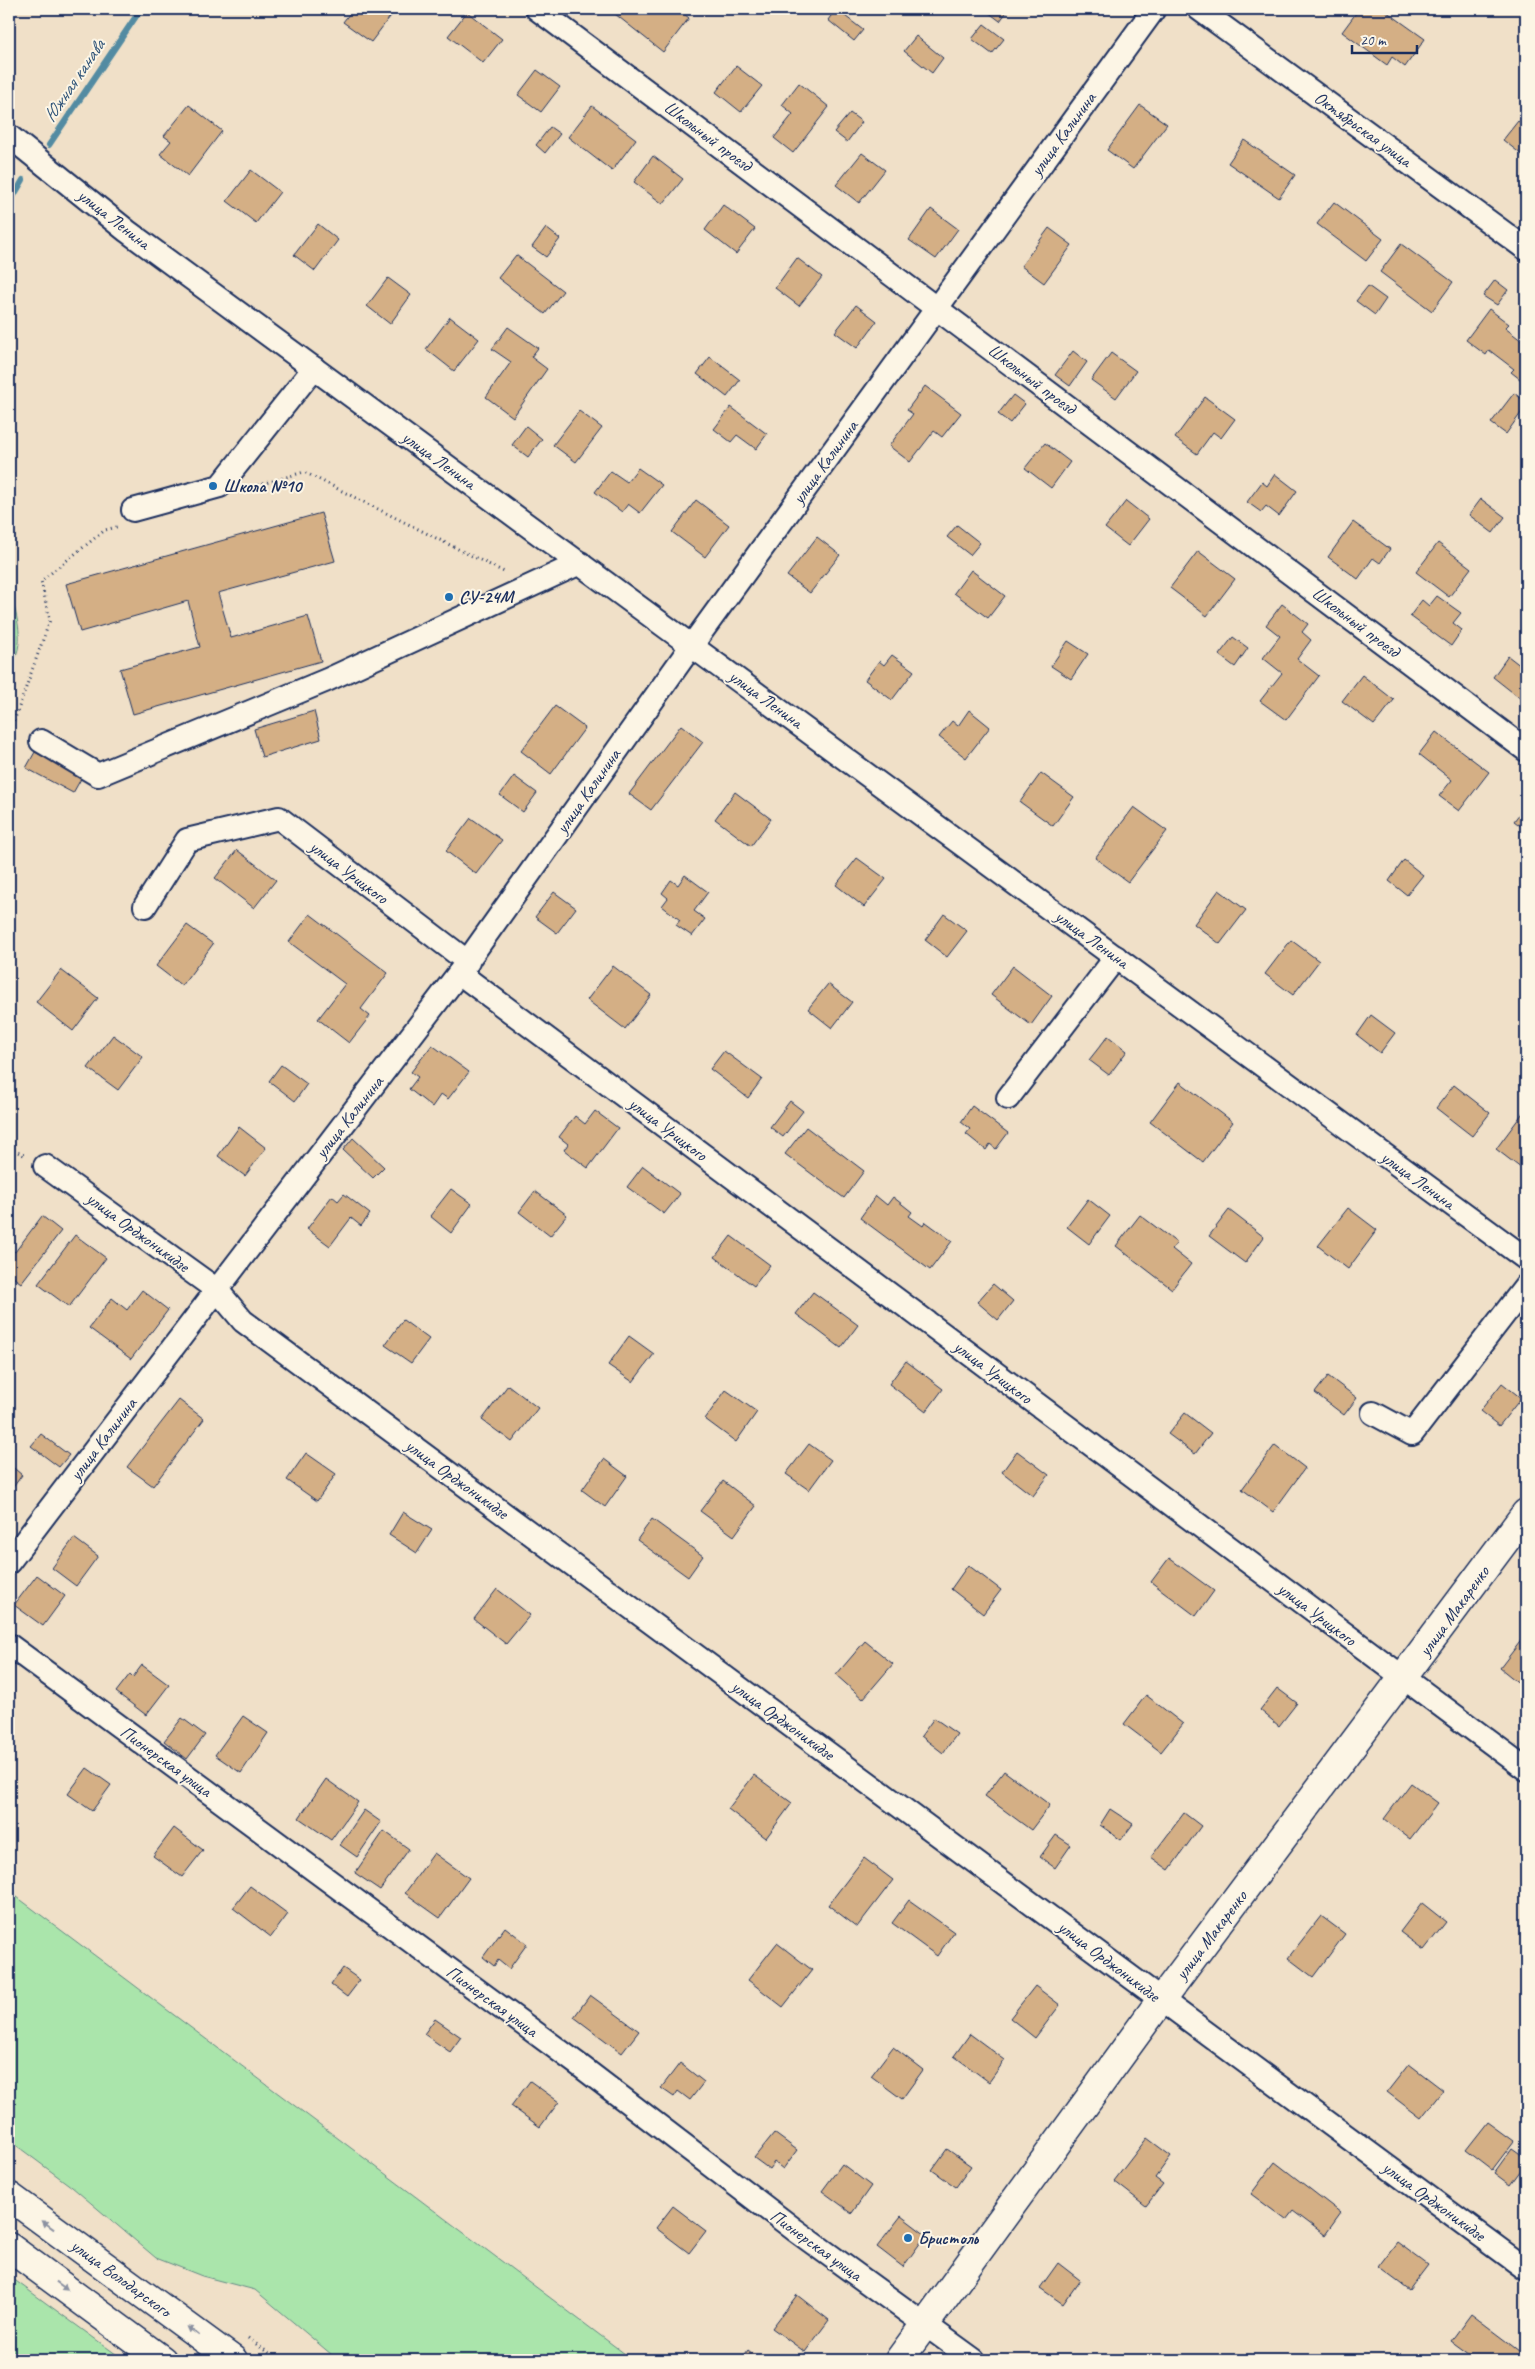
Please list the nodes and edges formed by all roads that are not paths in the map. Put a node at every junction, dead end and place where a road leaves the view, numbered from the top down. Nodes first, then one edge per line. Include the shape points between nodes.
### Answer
1 (537, 9) edge
2 (1154, 9) edge
3 (1199, 9) edge
4 (11, 143) edge
5 (1526, 249) edge
6 (937, 307) junction
7 (314, 368) junction
8 (133, 510) dead end
9 (580, 563) junction
10 (692, 645) junction
11 (41, 741) dead end
12 (1526, 750) edge
13 (145, 906) dead end
14 (1116, 957) junction
15 (464, 968) junction
16 (1008, 1098) dead end
17 (45, 1166) dead end
18 (1526, 1259) edge
19 (1526, 1286) edge
20 (217, 1290) junction
21 (1373, 1412) dead end
22 (1526, 1512) edge
23 (9, 1562) edge
24 (9, 1645) edge
25 (1404, 1678) junction
26 (1526, 1769) edge
27 (1161, 2000) junction
28 (9, 2196) edge
29 (9, 2247) edge
30 (1526, 2269) edge
31 (925, 2325) junction
32 (162, 2360) edge
33 (233, 2360) edge
34 (899, 2360) edge
35 (974, 2360) edge

1 - 6 street, Школьный проезд
2 - 6 street, улица Калинина
3 - 5 street, Октябрьская улица
4 - 7 street, улица Ленина
6 - 10 street, улица Калинина
6 - 12 street, Школьный проезд
7 - 8 street via 220,486
7 - 9 street, улица Ленина
9 - 10 street, улица Ленина
9 - 11 street via 327,680 98,775
10 - 14 street, улица Ленина
10 - 15 street, улица Калинина
13 - 15 street, улица Урицкого via 187,840 279,818
14 - 16 street
14 - 18 street, улица Ленина
15 - 20 street, улица Калинина
15 - 25 street, улица Урицкого
17 - 20 street, улица Орджоникидзе
19 - 21 street via 1412,1434
20 - 23 street, улица Калинина
20 - 27 street, улица Орджоникидзе via 243,1321
22 - 25 main road, улица Макаренко
24 - 31 street, Пионерская улица via 579,2065
25 - 26 street, улица Урицкого
25 - 27 main road, улица Макаренко
27 - 30 street, улица Орджоникидзе
27 - 31 main road, улица Макаренко
33 -> 28 main road, улица Володарского
29 -> 32 main road
31 - 34 main road, улица Макаренко
31 - 35 street, Пионерская улица

